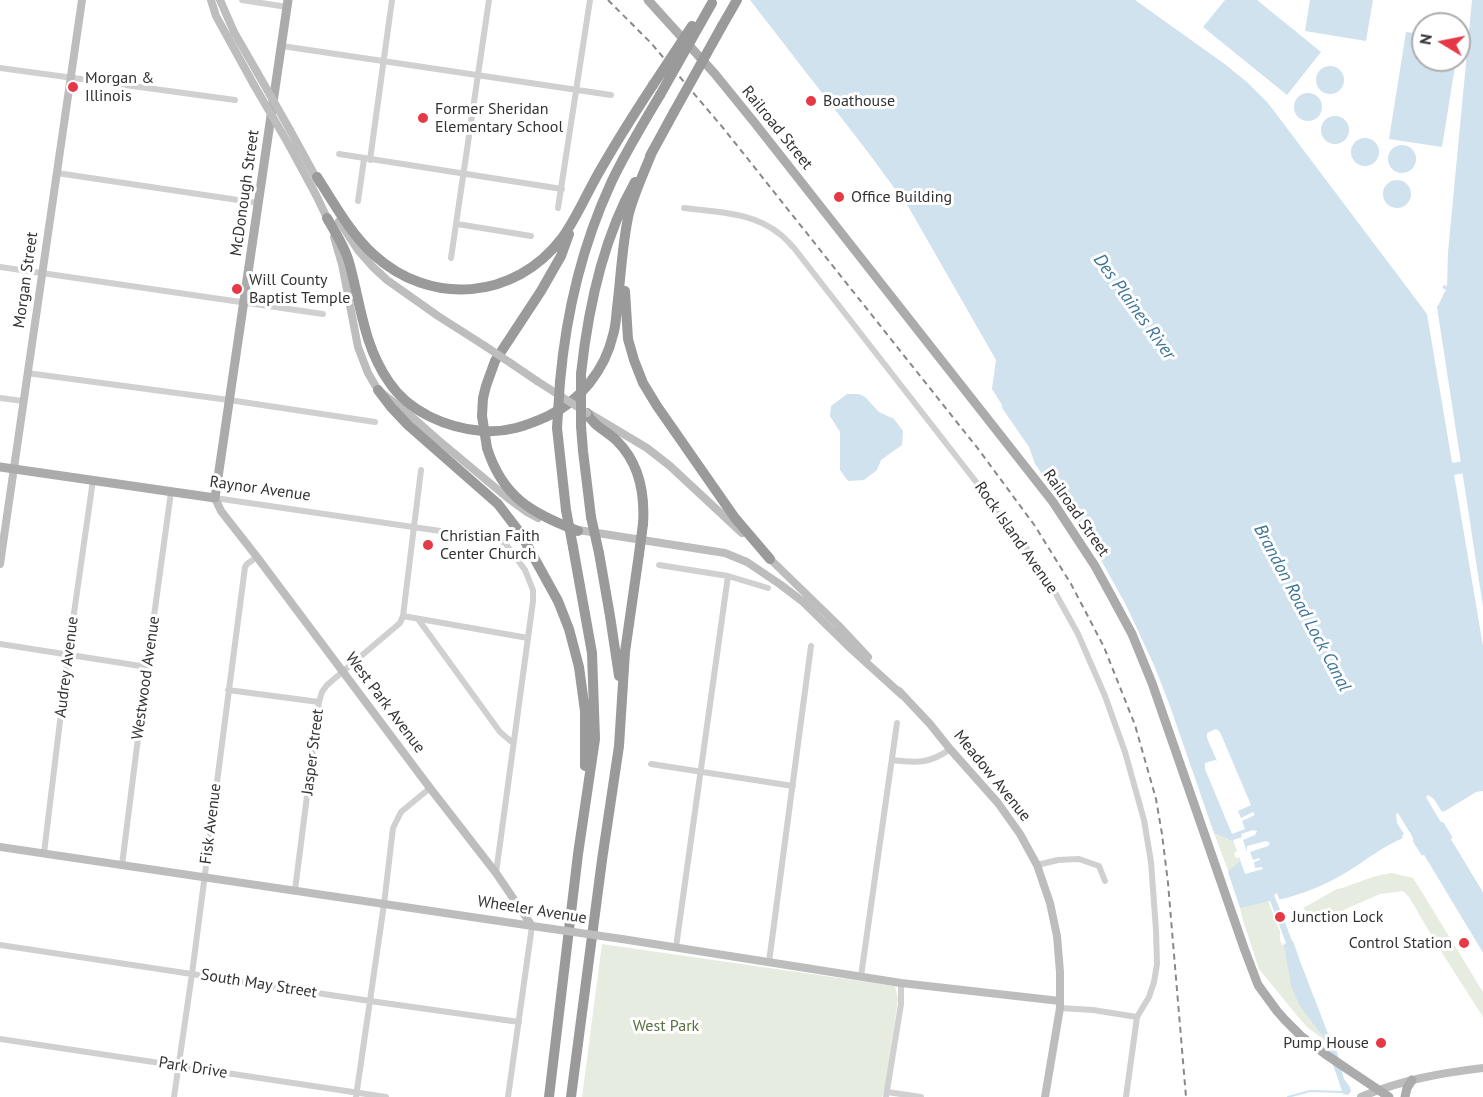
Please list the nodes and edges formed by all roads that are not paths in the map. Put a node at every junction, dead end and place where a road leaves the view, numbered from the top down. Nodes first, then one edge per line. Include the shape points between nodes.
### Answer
1 (82, 0) edge
2 (211, 0) edge
3 (220, 0) edge
4 (242, 0) edge
5 (392, 0) edge
6 (489, 0) edge
7 (590, 0) edge
8 (648, 0) edge
9 (737, 0) edge
10 (713, 2) edge
11 (288, 4) edge
12 (282, 46) junction
13 (384, 61) junction
14 (0, 68) edge
15 (478, 75) junction
16 (70, 77) junction
17 (577, 90) junction
18 (611, 95) dead end
19 (235, 100) dead end
20 (653, 150) junction
21 (339, 154) dead end
22 (367, 159) junction
23 (57, 173) junction
24 (464, 174) junction
25 (317, 177) junction
26 (562, 189) junction
27 (358, 201) dead end
28 (258, 203) junction
29 (558, 208) dead end
30 (684, 208) dead end
31 (327, 218) junction
32 (572, 222) junction
33 (457, 224) junction
34 (531, 237) dead end
35 (624, 242) junction
36 (451, 258) dead end
37 (0, 267) edge
38 (42, 273) junction
39 (244, 302) junction
40 (323, 314) dead end
41 (27, 373) junction
42 (378, 390) junction
43 (0, 398) edge
44 (229, 400) junction
45 (23, 401) junction
46 (587, 413) junction
47 (375, 422) dead end
48 (0, 467) edge
49 (13, 469) junction
50 (422, 470) dead end
51 (93, 480) junction
52 (171, 492) junction
53 (215, 498) junction
54 (414, 527) junction
55 (578, 531) junction
56 (257, 557) junction
57 (0, 558) edge
58 (770, 558) junction
59 (659, 565) dead end
60 (728, 576) junction
61 (768, 588) dead end
62 (402, 616) junction
63 (418, 619) junction
64 (528, 638) junction
65 (0, 644) edge
66 (811, 646) dead end
67 (68, 655) junction
68 (147, 667) junction
69 (343, 672) junction
70 (228, 690) junction
71 (622, 694) junction
72 (902, 695) junction
73 (319, 702) junction
74 (897, 723) dead end
75 (513, 743) junction
76 (950, 749) junction
77 (892, 760) junction
78 (651, 764) dead end
79 (700, 772) junction
80 (793, 786) junction
81 (430, 788) junction
82 (0, 847) edge
83 (44, 853) junction
84 (578, 854) junction
85 (122, 865) junction
86 (1037, 865) junction
87 (496, 873) junction
88 (204, 877) junction
89 (1105, 881) dead end
90 (295, 890) junction
91 (384, 904) junction
92 (532, 926) junction
93 (0, 945) edge
94 (676, 947) junction
95 (769, 962) junction
96 (192, 974) junction
97 (861, 976) junction
98 (902, 983) junction
99 (370, 1001) junction
100 (1060, 1004) junction
101 (1137, 1017) junction
102 (519, 1022) junction
103 (0, 1039) edge
104 (178, 1066) junction
105 (1483, 1068) edge
106 (1412, 1080) junction
107 (1379, 1089) junction
108 (356, 1095) edge
109 (887, 1095) edge
110 (174, 1097) edge
111 (386, 1097) edge
112 (508, 1097) edge
113 (549, 1097) edge
114 (571, 1097) edge
115 (921, 1097) edge
116 (1045, 1097) edge
117 (1126, 1097) edge
118 (1362, 1097) edge
119 (1389, 1097) edge
120 (1405, 1097) edge

1 - 16 street, Morgan Street
2 - 31 street, bridge via 216,16
3 - 25 street, bridge via 234,32
4 - 11 street
5 - 13 street
6 - 15 street
7 - 17 street
8 - 107 main road, Railroad Street via 754,122 1074,533 1132,634 1152,683 1258,985 1301,1036
9 - 20 highway, bridge
10 - 32 highway, bridge via 695,21 620,136
10 - 84 highway, bridge via 611,183 581,262 563,350 558,428 566,510 592,653 595,740
11 - 12 main road, McDonough Street
12 - 13 street
12 - 28 main road, McDonough Street
13 - 15 street
13 - 22 street
14 - 16 street
15 - 17 street
15 - 24 street
16 - 19 street
16 - 23 street, Morgan Street
17 - 18 street
17 - 26 street
20 - 35 highway via 630,212
20 - 71 highway, bridge via 628,194 604,256 580,374 591,517
21 - 22 street
22 - 24 street
22 - 27 street
23 - 28 street
23 - 38 street, Morgan Street
24 - 26 street
24 - 33 street
25 - 32 highway via 352,230 385,265 424,284 449,289 477,289 504,283 535,266
25 - 46 street, bridge via 336,216 373,267 403,292
26 - 29 street
28 - 39 main road, McDonough Street
30 - 101 street, Rock Island Avenue via 738,214 781,234 1008,522 1046,576 1078,634 1105,696 1144,820 1151,862 1157,964 1149,997
31 - 35 highway via 349,261 369,344 391,385 434,419 481,431 531,424 552,415 573,402 592,380 614,334
31 - 42 street via 342,264 358,347
32 - 55 highway, bridge via 561,256 489,373 482,416 487,448 511,492 530,510
33 - 34 street
33 - 36 street
35 - 58 highway via 628,339 643,383 735,518
37 - 38 street
38 - 39 street
38 - 41 street, Morgan Street
39 - 40 street
39 - 44 main road, McDonough Street
41 - 44 street
41 - 45 street, Morgan Street
42 - 55 street via 527,512
42 - 84 highway via 408,425 498,504 521,534 558,601 579,667 585,711 586,754
43 - 45 street
44 - 47 street
44 - 53 main road, McDonough Street
45 - 49 street, Morgan Street
46 - 58 street via 670,466
46 - 71 highway, bridge via 631,460 644,503
48 - 49 main road, Raynor Avenue
49 - 51 main road, Raynor Avenue
49 - 57 street, Morgan Street
50 - 54 street
51 - 52 main road, Raynor Avenue
51 - 67 street, Audrey Avenue
52 - 53 main road, Raynor Avenue
52 - 68 street, Westwood Avenue
53 - 54 street, Raynor Avenue
53 - 56 street, West Park Avenue
54 - 62 street
54 - 64 street, Raynor Avenue via 505,543 533,590
55 - 72 street via 724,553 747,562 802,601
56 - 69 street, West Park Avenue
56 - 70 street, Fisk Avenue via 245,567
58 - 72 street
59 - 60 street
60 - 61 street
60 - 79 street
62 - 63 street
62 - 69 street, Jasper Street via 400,623
63 - 64 street
63 - 75 street via 500,732
64 - 75 street
65 - 67 street
66 - 80 street
67 - 68 street
67 - 83 street, Audrey Avenue
68 - 85 street, Westwood Avenue
69 - 73 street, Jasper Street via 327,685
69 - 81 street, West Park Avenue
70 - 73 street
70 - 88 street, Fisk Avenue
71 - 114 highway via 619,746
72 - 76 street, Meadow Avenue
73 - 90 street, Jasper Street
74 - 77 street
75 - 87 street
76 - 77 street via 930,760
76 - 86 street, Meadow Avenue via 998,803
77 - 97 street
78 - 79 street
79 - 80 street
79 - 94 street
80 - 95 street
81 - 87 street, West Park Avenue
81 - 91 street via 401,812 393,828
82 - 83 street, Wheeler Avenue
83 - 85 street, Wheeler Avenue
84 - 113 highway
85 - 88 street, Wheeler Avenue
86 - 89 street via 1079,859 1099,866
86 - 100 street, Meadow Avenue via 1057,936
87 - 92 street, West Park Avenue
88 - 90 street, Wheeler Avenue
88 - 96 street, Fisk Avenue
90 - 91 street, Wheeler Avenue
91 - 92 street, Wheeler Avenue
91 - 99 street
92 - 94 street, Wheeler Avenue, bridge
92 - 102 street
93 - 96 street, South May Street
94 - 95 street, Wheeler Avenue
95 - 97 street, Wheeler Avenue
96 - 99 street, South May Street
96 - 104 street, Fisk Avenue
97 - 98 street, Wheeler Avenue
98 - 100 street, Wheeler Avenue
98 - 109 street
99 - 102 street, South May Street
99 - 108 street
100 - 101 street, Wheeler Avenue
100 - 116 street, Meadow Avenue
101 - 117 street, Rock Island Avenue
102 - 112 street
103 - 104 street, Park Drive
104 - 108 street, Park Drive
104 - 110 street, Fisk Avenue
105 - 106 street
106 - 107 street
106 - 120 main road
107 - 118 street
107 - 119 main road, Railroad Street
108 - 111 street, Park Drive
109 - 115 street

